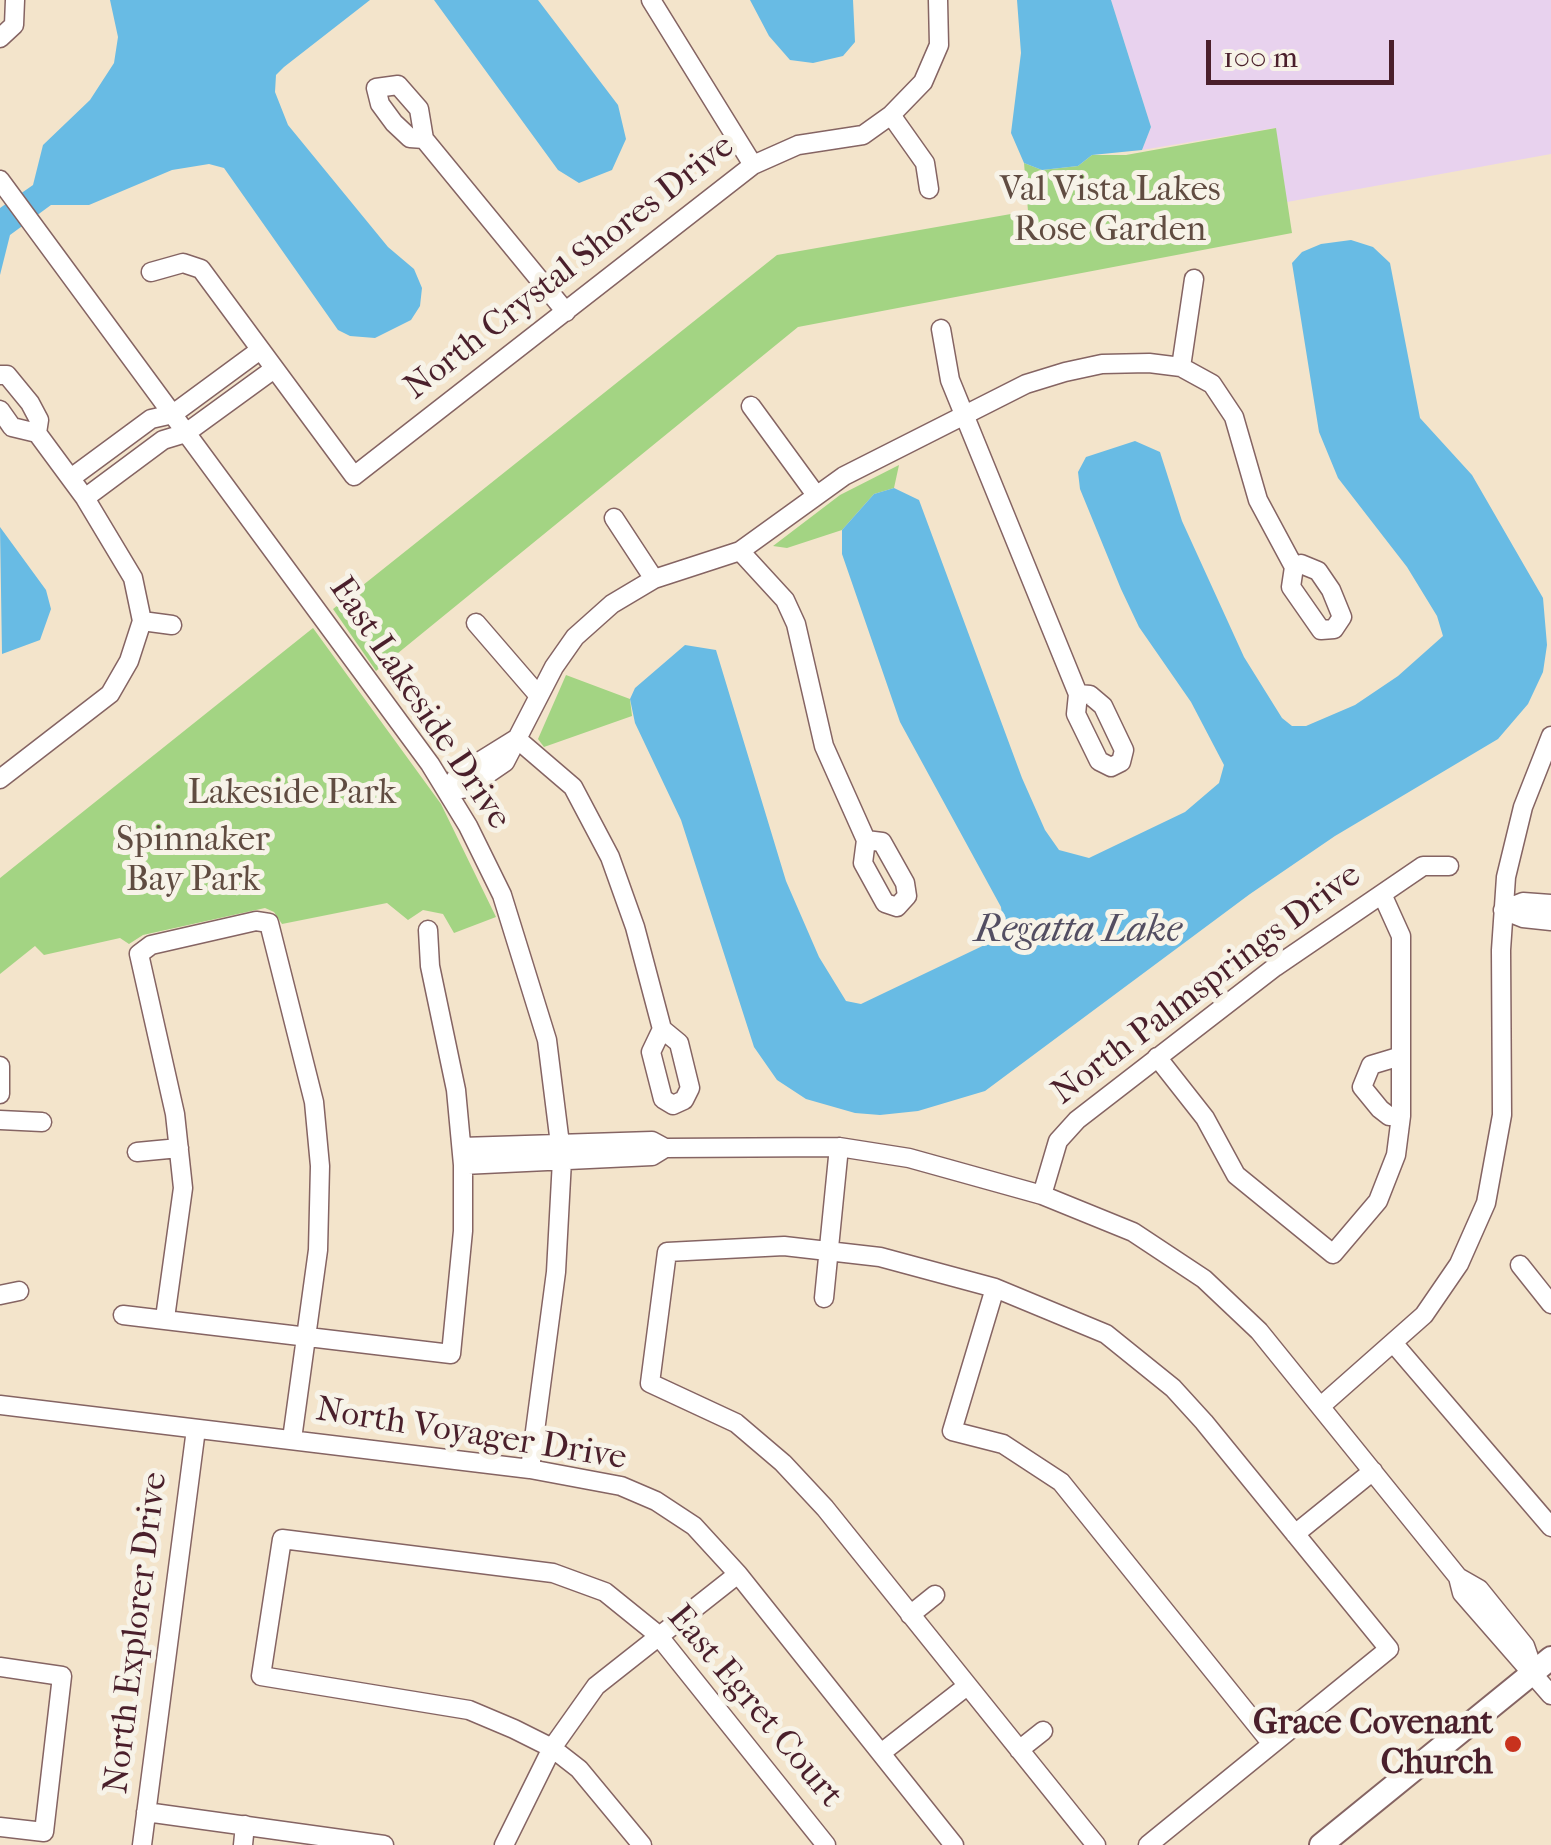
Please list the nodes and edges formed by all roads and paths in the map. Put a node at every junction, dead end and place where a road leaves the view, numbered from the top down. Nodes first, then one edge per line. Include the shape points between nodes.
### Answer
1 (15, 0) edge
2 (651, 0) edge
3 (938, 0) edge
4 (0, 38) edge
5 (0, 52) edge
6 (891, 115) junction
7 (424, 139) dead end
8 (753, 165) junction
9 (6, 188) edge
10 (929, 189) dead end
11 (151, 272) dead end
12 (1194, 279) dead end
13 (566, 312) junction
14 (941, 329) dead end
15 (260, 350) junction
16 (1181, 367) junction
17 (274, 370) junction
18 (0, 375) edge
19 (751, 406) dead end
20 (0, 410) edge
21 (173, 414) junction
22 (966, 415) junction
23 (37, 433) junction
24 (186, 433) junction
25 (71, 478) junction
26 (816, 495) junction
27 (86, 498) junction
28 (614, 518) dead end
29 (740, 550) junction
30 (1294, 567) dead end
31 (654, 578) junction
32 (142, 622) junction
33 (476, 622) dead end
34 (172, 625) dead end
35 (1078, 694) dead end
36 (539, 696) junction
37 (1551, 736) edge
38 (517, 739) junction
39 (0, 778) edge
40 (447, 791) junction
41 (866, 840) dead end
42 (1449, 866) dead end
43 (1382, 894) junction
44 (1551, 904) edge
45 (1503, 910) junction
46 (1551, 921) edge
47 (428, 930) dead end
48 (662, 1029) dead end
49 (1402, 1056) junction
50 (1157, 1057) junction
51 (0, 1066) edge
52 (0, 1094) edge
53 (1401, 1116) junction
54 (0, 1120) edge
55 (42, 1122) dead end
56 (839, 1147) junction
57 (178, 1148) junction
58 (138, 1152) dead end
59 (561, 1152) junction
60 (463, 1156) junction
61 (1042, 1195) junction
62 (827, 1250) junction
63 (1520, 1265) dead end
64 (994, 1288) junction
65 (824, 1298) dead end
66 (1551, 1304) edge
67 (123, 1315) dead end
68 (164, 1318) junction
69 (305, 1337) junction
70 (1395, 1345) junction
71 (0, 1405) edge
72 (1321, 1406) junction
73 (196, 1430) junction
74 (292, 1440) junction
75 (530, 1469) junction
76 (1373, 1470) junction
77 (1550, 1528) edge
78 (1295, 1534) junction
79 (738, 1574) junction
80 (934, 1595) dead end
81 (910, 1614) junction
82 (656, 1634) junction
83 (1542, 1665) edge
84 (0, 1667) edge
85 (967, 1686) junction
86 (1551, 1695) edge
87 (1043, 1731) dead end
88 (1272, 1744) junction
89 (552, 1748) junction
90 (1019, 1750) junction
91 (881, 1754) junction
92 (146, 1812) junction
93 (246, 1825) junction
94 (0, 1827) edge
95 (142, 1845) edge
96 (243, 1845) edge
97 (384, 1845) edge
98 (504, 1845) edge
99 (642, 1845) edge
100 (826, 1845) edge
101 (954, 1845) edge
102 (1096, 1845) edge
103 (1148, 1845) edge
104 (1321, 1845) edge

1 - 4 street via 14,25
2 - 8 street
3 - 6 street, North Crystal Shores Drive via 939,45 924,82
4 - 5 street
6 - 8 street, North Crystal Shores Drive via 862,136 798,145
6 - 10 street via 925,163
7 - 13 street
8 - 13 street, North Crystal Shores Drive
9 - 21 street, East Lakeside Drive
11 - 15 street via 183,263 200,269
12 - 16 street
13 - 17 street, North Crystal Shores Drive via 354,476
14 - 22 street via 950,380
15 - 17 street
15 - 21 street
16 - 22 street via 1102,364 1065,372
16 - 30 street via 1202,377 1227,404 1258,500
17 - 24 street
18 - 23 street via 7,374 30,403
19 - 26 street
20 - 23 street via 12,427
21 - 24 street, East Lakeside Drive
21 - 25 street via 151,419
22 - 26 street
22 - 35 street
23 - 25 street
24 - 27 street via 162,440
24 - 40 street, East Lakeside Drive
25 - 27 street
26 - 29 street
27 - 32 street via 133,578
28 - 31 street
29 - 31 street
29 - 41 street via 785,600 796,624 824,746
31 - 36 street via 575,638
32 - 34 street
32 - 39 street via 110,694
33 - 36 street
36 - 38 street
37 - 45 street via 1518,825
38 - 40 street via 498,768 467,788
38 - 48 street via 563,776 592,817 635,927
40 - 59 street, East Lakeside Drive via 488,862 528,968 547,1040
42 - 43 street, North Palmsprings Drive via 1423,866
43 - 49 street via 1402,936
43 - 50 street, North Palmsprings Drive
44 - 45 street via 1523,902
45 - 46 street
45 - 70 street via 1502,1114 1492,1180 1450,1279
47 - 60 street
49 - 53 street
49 - 53 street via 1371,1065 1362,1087 1380,1109
50 - 53 street via 1205,1118 1236,1175 1333,1254 1378,1201 1396,1155
50 - 61 street, North Palmsprings Drive via 1067,1129
51 - 52 street
54 - 55 street
56 - 59 street via 666,1148 652,1156
56 - 61 street via 909,1158
56 - 62 street
57 - 58 street
57 - 68 street via 183,1188
57 - 69 street via 139,954 256,920 269,923 314,1102 320,1166 318,1250
59 - 60 street
59 - 75 street, East Lakeside Drive via 556,1272
60 - 69 street via 464,1231 452,1354
61 - 72 street via 1134,1232 1204,1279 1245,1316
62 - 64 street
62 - 65 street
62 - 81 street via 730,1246 667,1252 650,1384 736,1423 783,1463
63 - 66 street
64 - 78 street via 1065,1314 1139,1358 1204,1422
64 - 88 street via 952,1431 1003,1444 1061,1482
67 - 68 street
68 - 69 street
69 - 74 street
70 - 72 street
70 - 77 street
71 - 73 street, North Voyager Drive
72 - 76 street
73 - 74 street, North Voyager Drive
73 - 92 street, North Explorer Drive
74 - 75 street, North Voyager Drive
75 - 79 street, North Voyager Drive via 621,1486 656,1501 694,1526
76 - 78 street
76 - 83 street via 1458,1577 1479,1590
78 - 88 street via 1389,1649
79 - 82 street
79 - 91 street, North Voyager Drive
80 - 81 street
81 - 85 street
82 - 89 street via 596,1686
82 - 89 street, East Egret Court via 606,1592 553,1573 282,1539 261,1676 469,1710
82 - 100 street, East Egret Court
83 - 86 street
83 - 104 main road
84 - 94 street via 62,1676 44,1832
85 - 90 street
85 - 91 street
87 - 90 street
88 - 103 street
89 - 98 street
89 - 99 street via 579,1769
90 - 102 street
91 - 101 street, North Voyager Drive
92 - 93 street
92 - 95 street, North Explorer Drive
93 - 96 street
93 - 97 street

